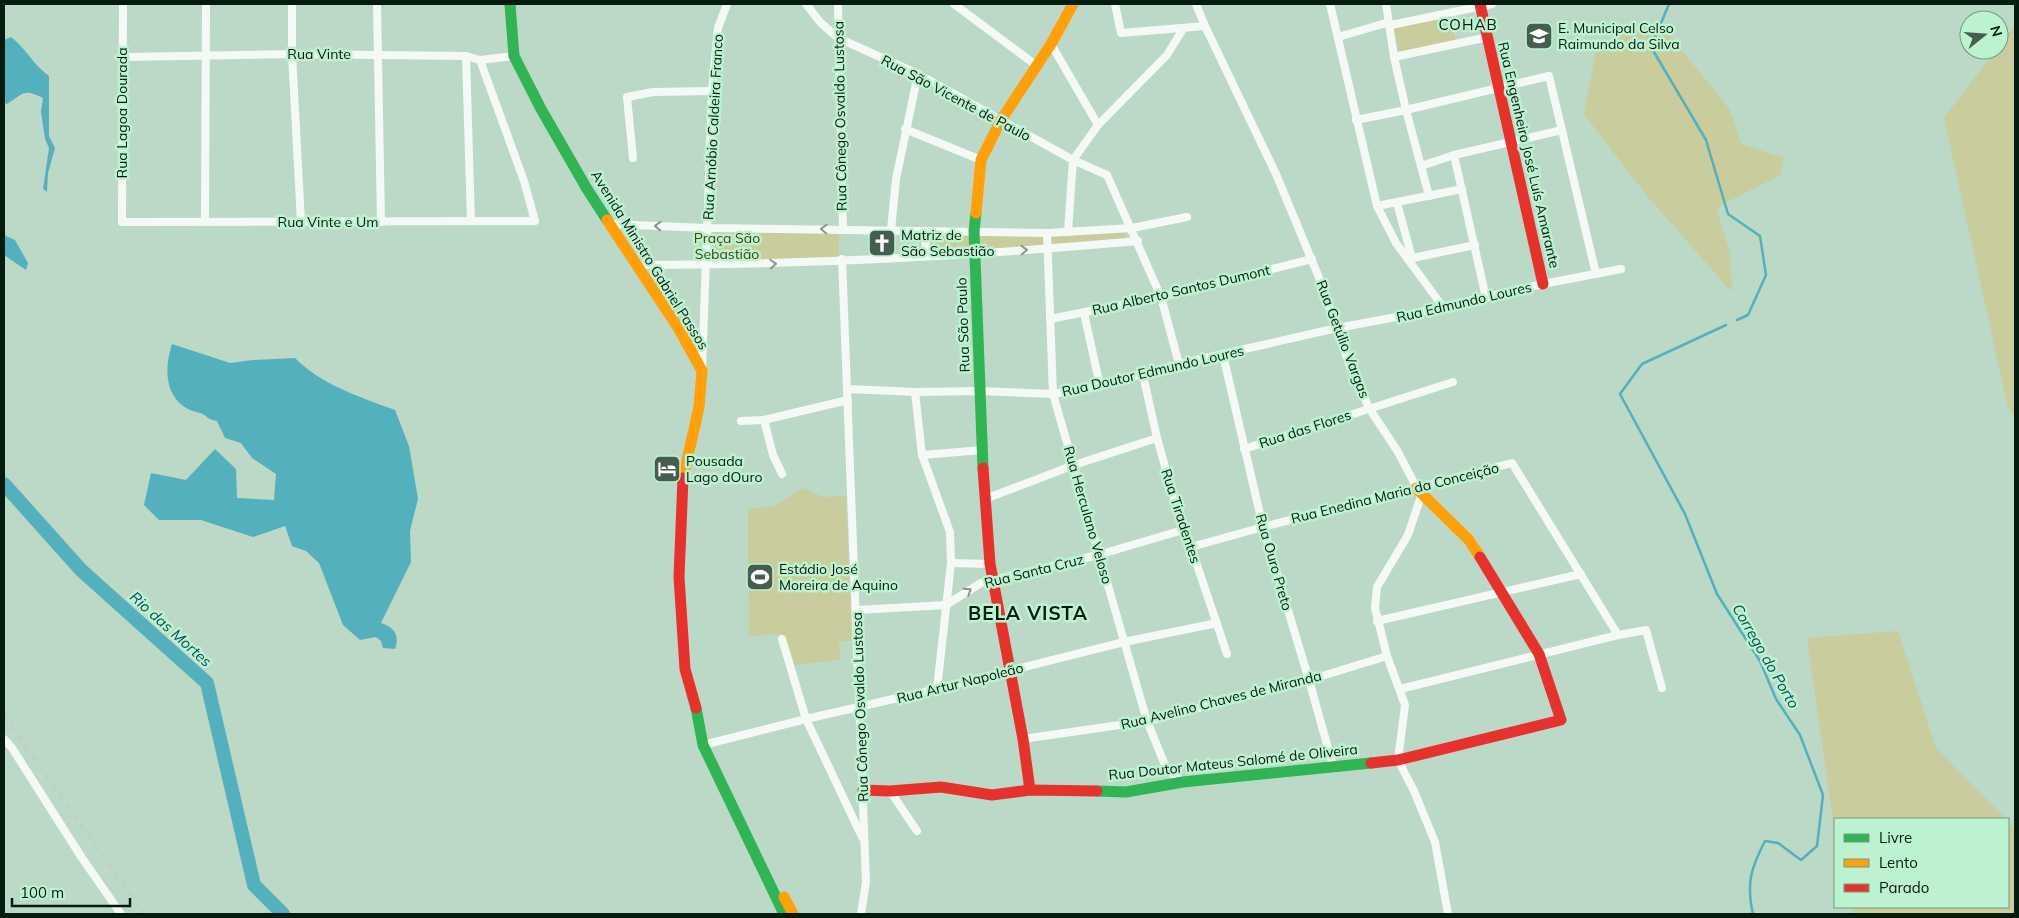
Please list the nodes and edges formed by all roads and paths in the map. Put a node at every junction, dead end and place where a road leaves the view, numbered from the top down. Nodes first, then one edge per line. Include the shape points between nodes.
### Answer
1 (122, 4) edge
2 (206, 4) edge
3 (292, 4) edge
4 (377, 4) edge
5 (510, 4) edge
6 (726, 4) edge
7 (806, 4) edge
8 (838, 4) edge
9 (954, 4) edge
10 (1073, 4) edge
11 (1107, 4) edge
12 (1196, 4) edge
13 (1330, 4) edge
14 (1386, 4) edge
15 (1115, 5) edge
16 (1484, 5) edge
17 (1204, 26) junction
18 (1391, 26) junction
19 (1183, 29) junction
20 (1338, 37) junction
21 (838, 38) junction
22 (1488, 38) junction
23 (1052, 44) junction
24 (292, 54) junction
25 (377, 54) junction
26 (207, 55) junction
27 (466, 56) junction
28 (514, 56) junction
29 (123, 57) junction
30 (1394, 57) junction
31 (480, 60) junction
32 (1037, 66) junction
33 (918, 74) junction
34 (1498, 88) junction
35 (712, 91) junction
36 (1406, 110) junction
37 (1001, 120) junction
38 (1356, 120) junction
39 (1098, 125) junction
40 (905, 129) junction
41 (1562, 130) junction
42 (1511, 142) junction
43 (1454, 155) junction
44 (633, 158) dead end
45 (981, 160) junction
46 (1073, 160) junction
47 (1421, 166) junction
48 (1462, 189) junction
49 (1429, 196) junction
50 (1397, 203) junction
51 (1377, 206) junction
52 (1188, 217) dead end
53 (205, 221) junction
54 (471, 221) junction
55 (122, 222) joint
56 (301, 222) junction
57 (381, 222) junction
58 (608, 224) junction
59 (707, 228) junction
60 (1132, 228) junction
61 (843, 229) junction
62 (891, 230) junction
63 (926, 231) junction
64 (974, 231) junction
65 (1068, 232) junction
66 (1048, 233) junction
67 (1138, 241) junction
68 (1475, 245) junction
69 (1048, 249) junction
70 (975, 252) junction
71 (925, 256) junction
72 (1312, 259) junction
73 (1410, 259) junction
74 (842, 260) junction
75 (706, 264) junction
76 (635, 265) junction
77 (1621, 269) dead end
78 (1596, 274) junction
79 (1543, 284) junction
80 (1161, 297) junction
81 (1486, 298) junction
82 (1443, 307) junction
83 (1084, 313) junction
84 (1050, 319) junction
85 (1337, 328) junction
86 (1223, 355) junction
87 (1180, 364) junction
88 (702, 371) junction
89 (1143, 375) junction
90 (1453, 382) dead end
91 (1100, 386) junction
92 (848, 389) junction
93 (981, 391) junction
94 (916, 392) junction
95 (1053, 394) junction
96 (848, 400) junction
97 (1369, 408) junction
98 (764, 420) junction
99 (741, 421) dead end
100 (1156, 438) junction
101 (1244, 449) junction
102 (982, 450) junction
103 (922, 455) junction
104 (1074, 465) junction
105 (782, 474) dead end
106 (1416, 488) junction
107 (985, 499) junction
108 (1263, 526) junction
109 (1183, 530) junction
110 (1192, 547) junction
111 (1098, 555) junction
112 (951, 563) junction
113 (990, 564) junction
114 (1581, 574) junction
115 (992, 579) junction
116 (1503, 593) junction
117 (946, 605) junction
118 (857, 610) junction
119 (1378, 621) junction
120 (1217, 623) junction
121 (1618, 635) junction
122 (782, 639) dead end
123 (1124, 642) junction
124 (1227, 654) dead end
125 (1539, 654) junction
126 (1387, 656) junction
127 (1009, 670) junction
128 (1309, 680) junction
129 (1662, 688) dead end
130 (937, 689) junction
131 (1400, 689) junction
132 (860, 707) junction
133 (806, 719) junction
134 (1147, 721) junction
135 (4, 739) edge
136 (1023, 739) junction
137 (706, 744) junction
138 (1398, 760) junction
139 (1333, 766) junction
140 (1183, 782) junction
141 (863, 790) junction
142 (1030, 790) junction
143 (890, 791) junction
144 (917, 832) dead end
145 (749, 833) junction
146 (863, 839) junction
147 (121, 914) edge
148 (784, 914) edge
149 (793, 914) edge
150 (861, 914) edge
151 (1448, 914) edge

1 - 29 street, Rua Lagoa Dourada
2 - 26 street
3 - 24 street
4 - 25 street
5 - 28 street, Avenida Ministro Gabriel Passos
6 - 35 street, Rua Arnóbio Caldeira Franco via 718,28
7 - 21 street, Rua São Vicente de Paulo
8 - 21 street, Rua Cônego Osvaldo Lustosa
9 - 32 street
10 - 23 street, Rua São Paulo
11 - 15 street
12 - 17 street, Rua Getúlio Vargas
13 - 20 street
14 - 18 street
15 - 19 street via 1121,33
16 - 18 street
16 - 22 street, Rua Engenheiro José Luís Amarante
17 - 19 street
17 - 72 street, Rua Getúlio Vargas via 1276,174
18 - 20 street via 1386,23
18 - 30 street
19 - 39 street via 1167,55
20 - 38 street
21 - 33 street, Rua São Vicente de Paulo
21 - 61 street, Rua Cônego Osvaldo Lustosa
22 - 30 street
22 - 34 street, Rua Engenheiro José Luís Amarante
23 - 32 street, Rua São Paulo
23 - 39 street
24 - 25 street, Rua Vinte
24 - 26 street, Rua Vinte
24 - 56 street
25 - 27 street, Rua Vinte
25 - 57 street
26 - 29 street, Rua Vinte
26 - 53 street
27 - 31 street, Rua Vinte
27 - 54 street
28 - 31 street, Rua Vinte
28 - 58 street, Avenida Ministro Gabriel Passos
29 - 55 street, Rua Lagoa Dourada
30 - 36 street
31 - 54 street, Rua Vinte e Um via 535,220
32 - 37 street, Rua São Paulo
33 - 37 street, Rua São Vicente de Paulo
33 - 40 street
34 - 36 street
34 - 41 street via 1549,76
34 - 42 street, Rua Engenheiro José Luís Amarante
35 - 44 street via 653,92 627,97
35 - 59 street, Rua Arnóbio Caldeira Franco
36 - 38 street
36 - 47 street
37 - 45 street, Rua São Paulo
37 - 46 street, Rua São Vicente de Paulo
38 - 51 street
39 - 46 street
40 - 45 street
40 - 62 street
41 - 42 street
41 - 78 street
42 - 43 street
42 - 79 street, Rua Engenheiro José Luís Amarante
43 - 47 street
43 - 48 street
45 - 64 street, Rua São Paulo
46 - 60 street, Rua São Vicente de Paulo via 1107,175
46 - 65 street
47 - 49 street
48 - 49 street
48 - 68 street
49 - 50 street
50 - 51 street
50 - 73 street
51 - 73 street via 1387,228
52 - 60 street
53 - 55 street, Rua Vinte e Um
53 - 56 street, Rua Vinte e Um
54 - 57 street, Rua Vinte e Um
56 - 57 street, Rua Vinte e Um
59 -> 58 street
58 - 76 street, Avenida Ministro Gabriel Passos
61 -> 59 street
59 - 75 street, Rua Arnóbio Caldeira Franco
60 - 65 street
60 - 67 street, Rua São Vicente de Paulo
61 - 62 street
62 - 63 street
63 - 64 street
63 - 71 street
64 - 66 street
64 - 70 street, Rua São Paulo
65 - 66 street
66 - 69 street, Rua Herculano Veloso
67 - 69 street
67 - 80 street, Rua São Vicente de Paulo
68 - 73 street
68 - 81 street
70 -> 69 street
69 - 84 street, Rua Herculano Veloso
70 - 71 street
70 - 93 street, Rua São Paulo
71 - 74 street
72 - 80 street, Rua Alberto Santos Dumont
72 - 85 street, Rua Getúlio Vargas
73 - 82 street
75 -> 74 street
74 - 92 street, Rua Cônego Osvaldo Lustosa
75 - 76 street
75 - 88 street, Rua Arnóbio Caldeira Franco
76 - 88 street, Avenida Ministro Gabriel Passos via 679,329
77 - 78 street, Rua Edmundo Loures
78 - 79 street, Rua Edmundo Loures
79 - 81 street, Rua Edmundo Loures
80 - 83 street, Rua Alberto Santos Dumont
80 - 87 street, Rua São Vicente de Paulo
81 - 82 street, Rua Edmundo Loures
82 - 85 street, Rua Edmundo Loures
83 - 84 street, Rua Alberto Santos Dumont
83 - 91 street
84 - 95 street, Rua Herculano Veloso
85 - 86 street, Rua Doutor Edmundo Loures
85 - 97 street, Rua Getúlio Vargas
86 - 87 street, Rua Doutor Edmundo Loures
86 - 101 street, Rua Ouro Preto
87 - 89 street, Rua Doutor Edmundo Loures
88 - 137 street, Avenida Ministro Gabriel Passos via 699,407 683,473 679,577 685,670
89 - 91 street, Rua Doutor Edmundo Loures
89 - 100 street, Rua Tiradentes
90 - 97 street, Rua das Flores
91 - 95 street, Rua Doutor Edmundo Loures
92 - 94 street, Rua Doutor Edmundo Loures
92 - 96 street, Rua Cônego Osvaldo Lustosa
93 - 94 street, Rua Doutor Edmundo Loures
93 - 95 street, Rua Doutor Edmundo Loures
93 - 102 street, Rua São Paulo
94 - 103 street
95 - 104 street, Rua Herculano Veloso
96 - 98 street
96 - 118 street, Rua Cônego Osvaldo Lustosa
97 - 101 street, Rua das Flores
97 - 106 street, Rua Getúlio Vargas via 1398,452
98 - 99 street
98 - 105 street via 773,455
100 - 104 street
100 - 109 street, Rua Tiradentes
101 - 108 street, Rua Ouro Preto
102 - 103 street
102 - 107 street, Rua São Paulo
103 - 112 street via 950,532
104 - 107 street
104 - 111 street, Rua Herculano Veloso
106 - 108 street, Rua Enedina Maria da Conceição
106 - 114 street, Rua Enedina Maria da Conceição via 1512,463
106 - 116 street via 1468,540
106 - 119 street, Rua Getúlio Vargas via 1421,496 1408,535 1377,587 1375,608
107 - 113 street, Rua São Paulo
108 - 110 street, Rua Enedina Maria da Conceição
108 - 128 street, Rua Ouro Preto
109 - 110 street, Rua Tiradentes
109 - 111 street, Rua Santa Cruz
110 - 120 street, Rua Tiradentes
111 - 115 street, Rua Santa Cruz
111 - 123 street, Rua Herculano Veloso
112 - 113 street
112 - 117 street
113 - 115 street, Rua São Paulo
114 - 116 street
114 - 121 street
117 -> 115 street, Rua Santa Cruz
115 - 127 street, Rua São Paulo
116 - 119 street
116 - 125 street
117 - 118 street
117 - 130 street
118 - 132 street, Rua Cônego Osvaldo Lustosa
119 - 126 street, Rua Getúlio Vargas
120 - 123 street, Rua Artur Napoleão
120 - 124 street, Rua Tiradentes
121 - 125 street
121 - 129 street via 1646,630
122 - 133 street
123 - 127 street, Rua Artur Napoleão
123 - 134 street, Rua Herculano Veloso
125 - 131 street
125 - 138 street, Rua Doutor Mateus Salomé de Oliveira via 1561,720
126 - 128 street, Rua Avelino Chaves de Miranda
126 - 131 street, Rua Getúlio Vargas
127 - 130 street, Rua Artur Napoleão
127 - 136 street, Rua São Paulo
128 - 134 street, Rua Avelino Chaves de Miranda
128 - 139 street, Rua Ouro Preto
130 - 132 street, Rua Artur Napoleão
131 - 138 street, Rua Getúlio Vargas via 1405,706
132 - 133 street, Rua Artur Napoleão
132 - 141 street, Rua Cônego Osvaldo Lustosa
133 - 137 street, Rua Artur Napoleão
133 - 146 street
134 - 136 street, Rua Avelino Chaves de Miranda
134 - 140 street, Rua Herculano Veloso via 1167,770
135 - 147 street
136 - 142 street, Rua São Paulo
137 - 145 street, Avenida Ministro Gabriel Passos
138 - 139 street, Rua Doutor Mateus Salomé de Oliveira
138 - 151 street via 1435,842
139 - 140 street, Rua Doutor Mateus Salomé de Oliveira
140 - 142 street, Rua Doutor Mateus Salomé de Oliveira via 1126,792
141 - 143 street, Rua Doutor Mateus Salomé de Oliveira
141 - 146 street, Rua Cônego Osvaldo Lustosa
142 - 143 street, Rua Doutor Mateus Salomé de Oliveira via 992,795 941,787
143 - 144 street
145 - 148 street, Avenida Ministro Gabriel Passos
145 - 149 street
146 - 150 street, Rua Cônego Osvaldo Lustosa via 866,882

